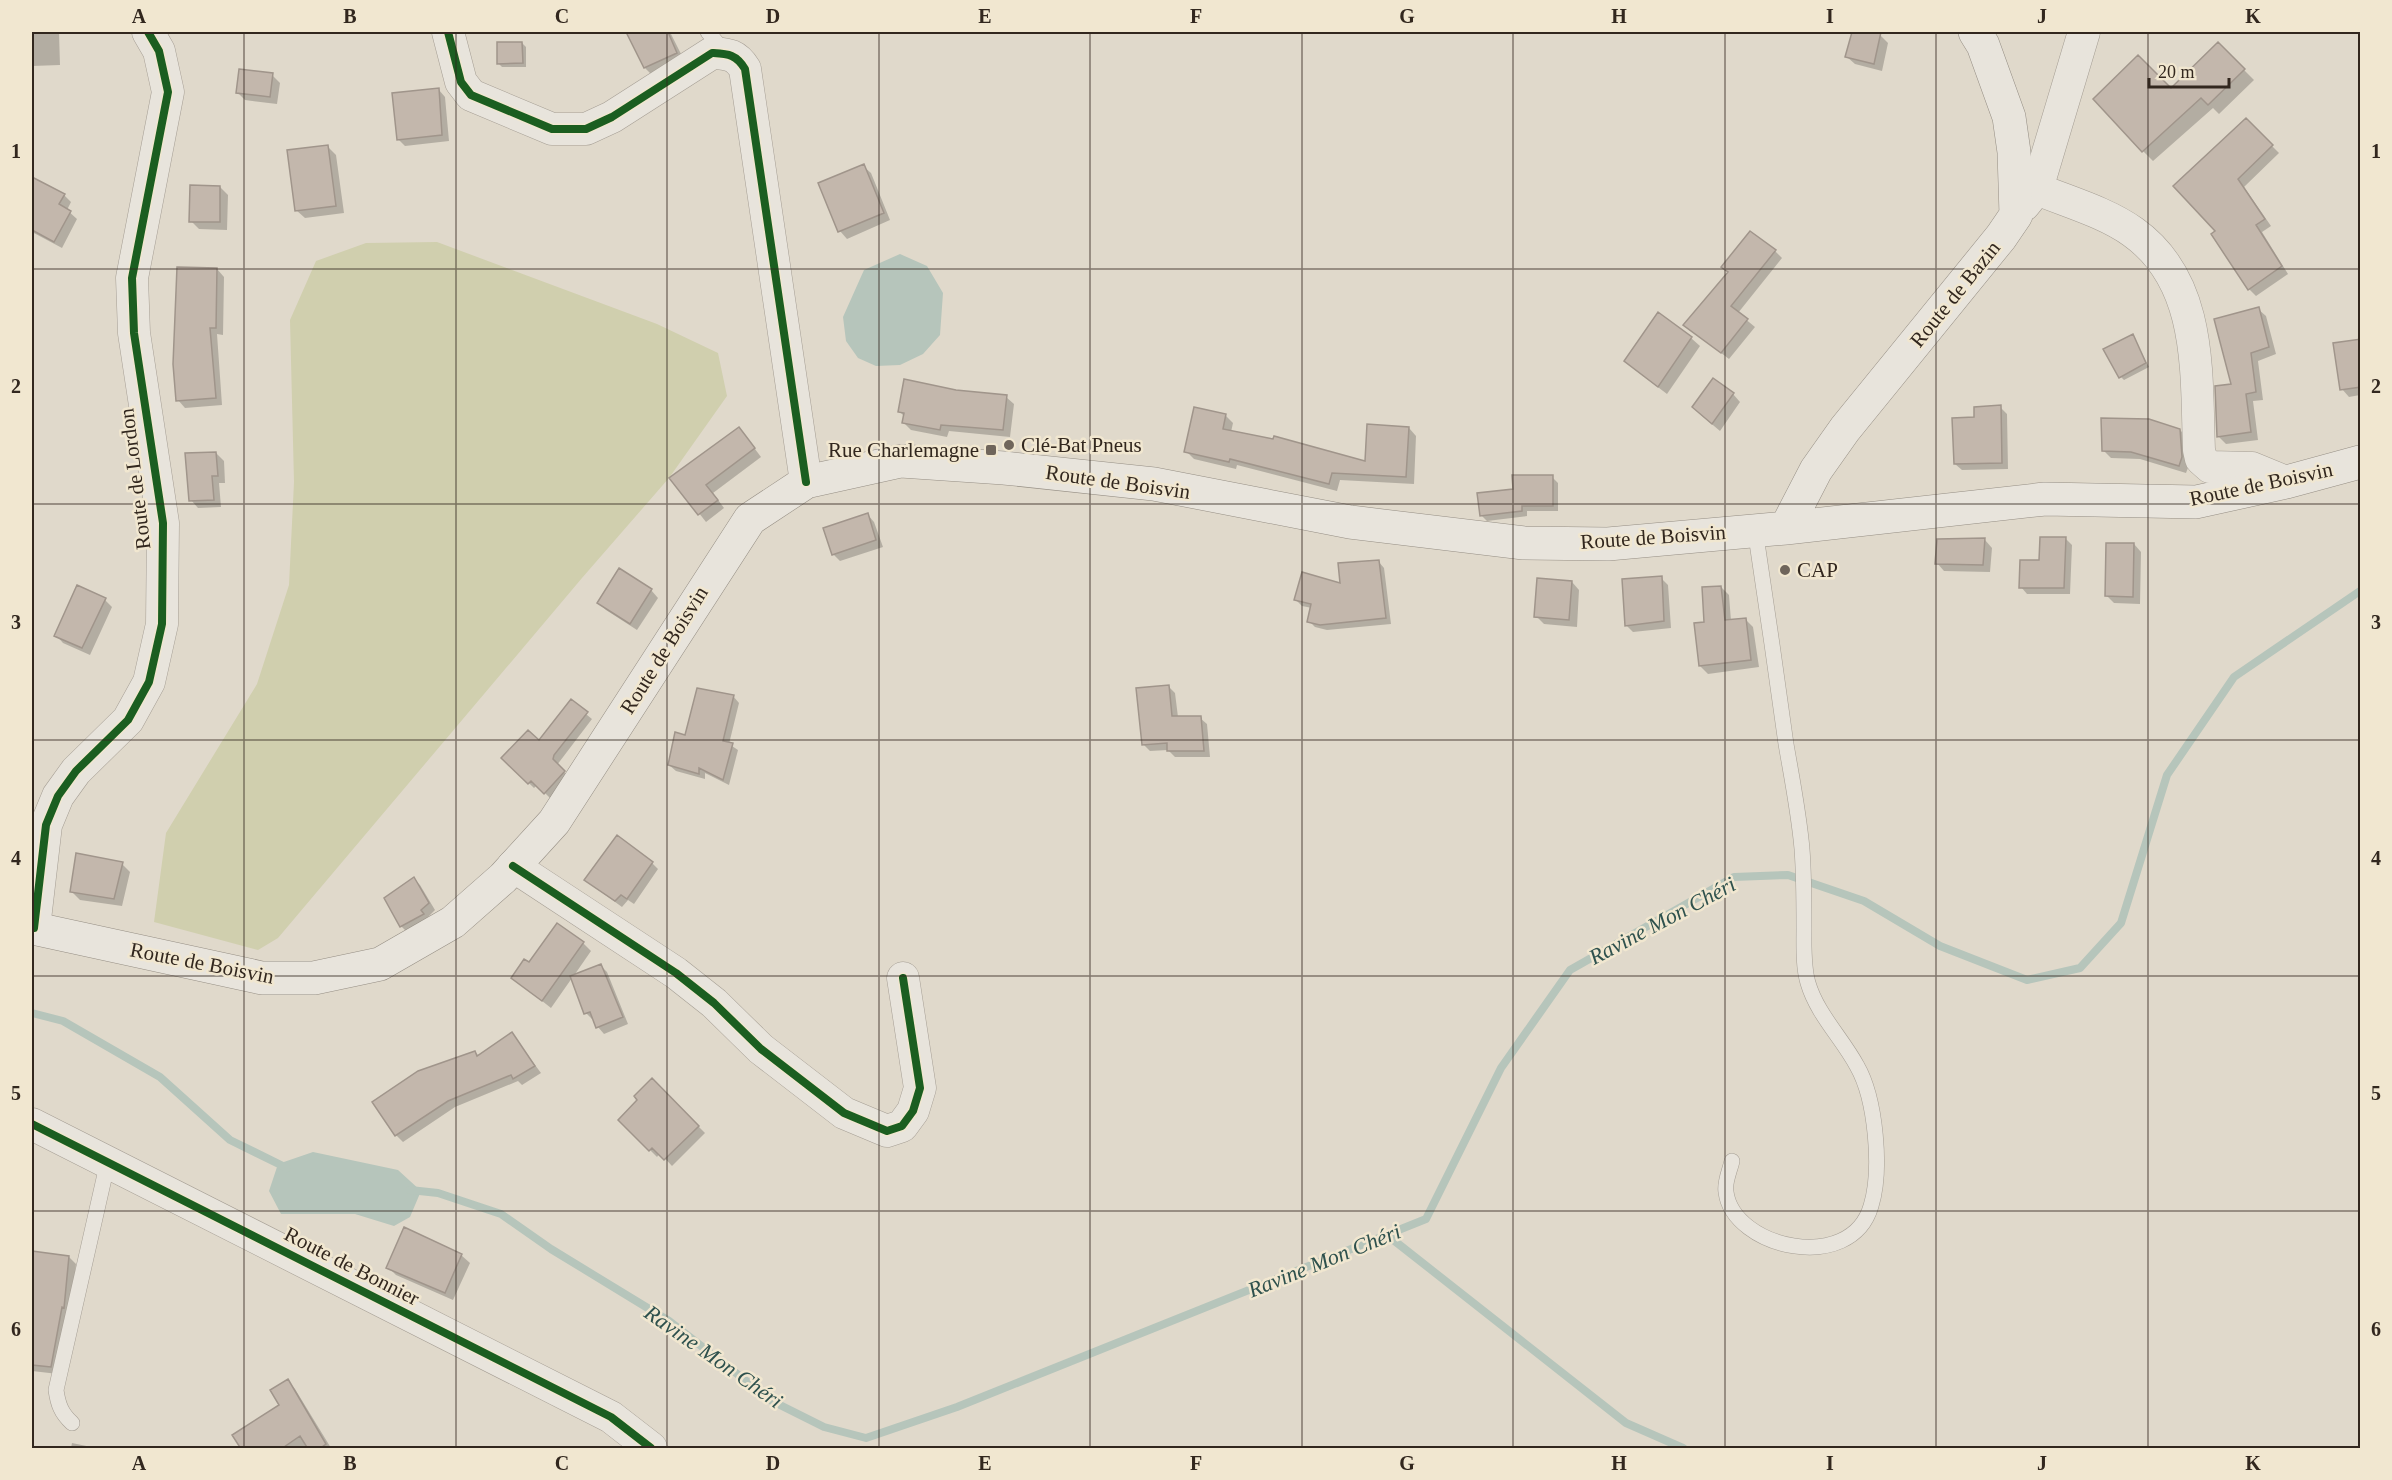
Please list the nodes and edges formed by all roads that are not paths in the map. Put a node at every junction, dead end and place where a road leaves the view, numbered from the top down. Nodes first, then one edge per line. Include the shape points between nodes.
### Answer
1 (148, 32) edge
2 (448, 32) edge
3 (1975, 32) edge
4 (2084, 32) edge
5 (717, 43) edge
6 (2037, 189) junction
7 (2016, 215) junction
8 (2361, 462) edge
9 (806, 482) junction
10 (2286, 482) junction
11 (1770, 528) junction
12 (513, 866) junction
13 (33, 928) edge
14 (903, 978) dead end
15 (32, 1124) edge
16 (108, 1161) junction
17 (1732, 1161) dead end
18 (72, 1423) dead end
19 (651, 1449) edge

1 - 13 street, Route de Lordon via 159,51 168,92 132,278 134,333 163,523 162,624 149,682 128,720 76,771 58,796 46,825
2 - 5 street via 461,82 471,95 552,129 586,129 612,117 712,53
3 - 7 main road via 2009,117
4 - 6 street
5 - 9 street via 739,59 745,69
6 - 7 street
6 - 10 street via 2132,231 2156,252 2188,311 2195,343 2201,459 2210,467 2252,468
7 - 11 main road, Route de Bazin
8 - 10 main road, Route de Boisvin
9 - 11 main road, Route de Boisvin via 901,460 1004,468 1154,484 1350,522 1524,543 1608,544
9 - 12 main road, Route de Boisvin via 750,519 554,822
10 - 11 main road, Route de Boisvin via 2196,502 2045,499
11 - 17 lane via 1802,848 1804,956 1808,982 1820,1011 1859,1068 1869,1096 1875,1126 1872,1205 1858,1231 1834,1246 1803,1247 1772,1241 1755,1232 1728,1204 1725,1190
12 - 13 main road, Route de Boisvin via 453,922 380,964 314,978 262,978
12 - 14 street via 676,973 761,1049 844,1113 887,1131 902,1126 913,1111 920,1088
15 - 16 street, Route de Bonnier
16 - 18 lane via 56,1390 61,1410
16 - 19 street, Route de Bonnier via 611,1417

